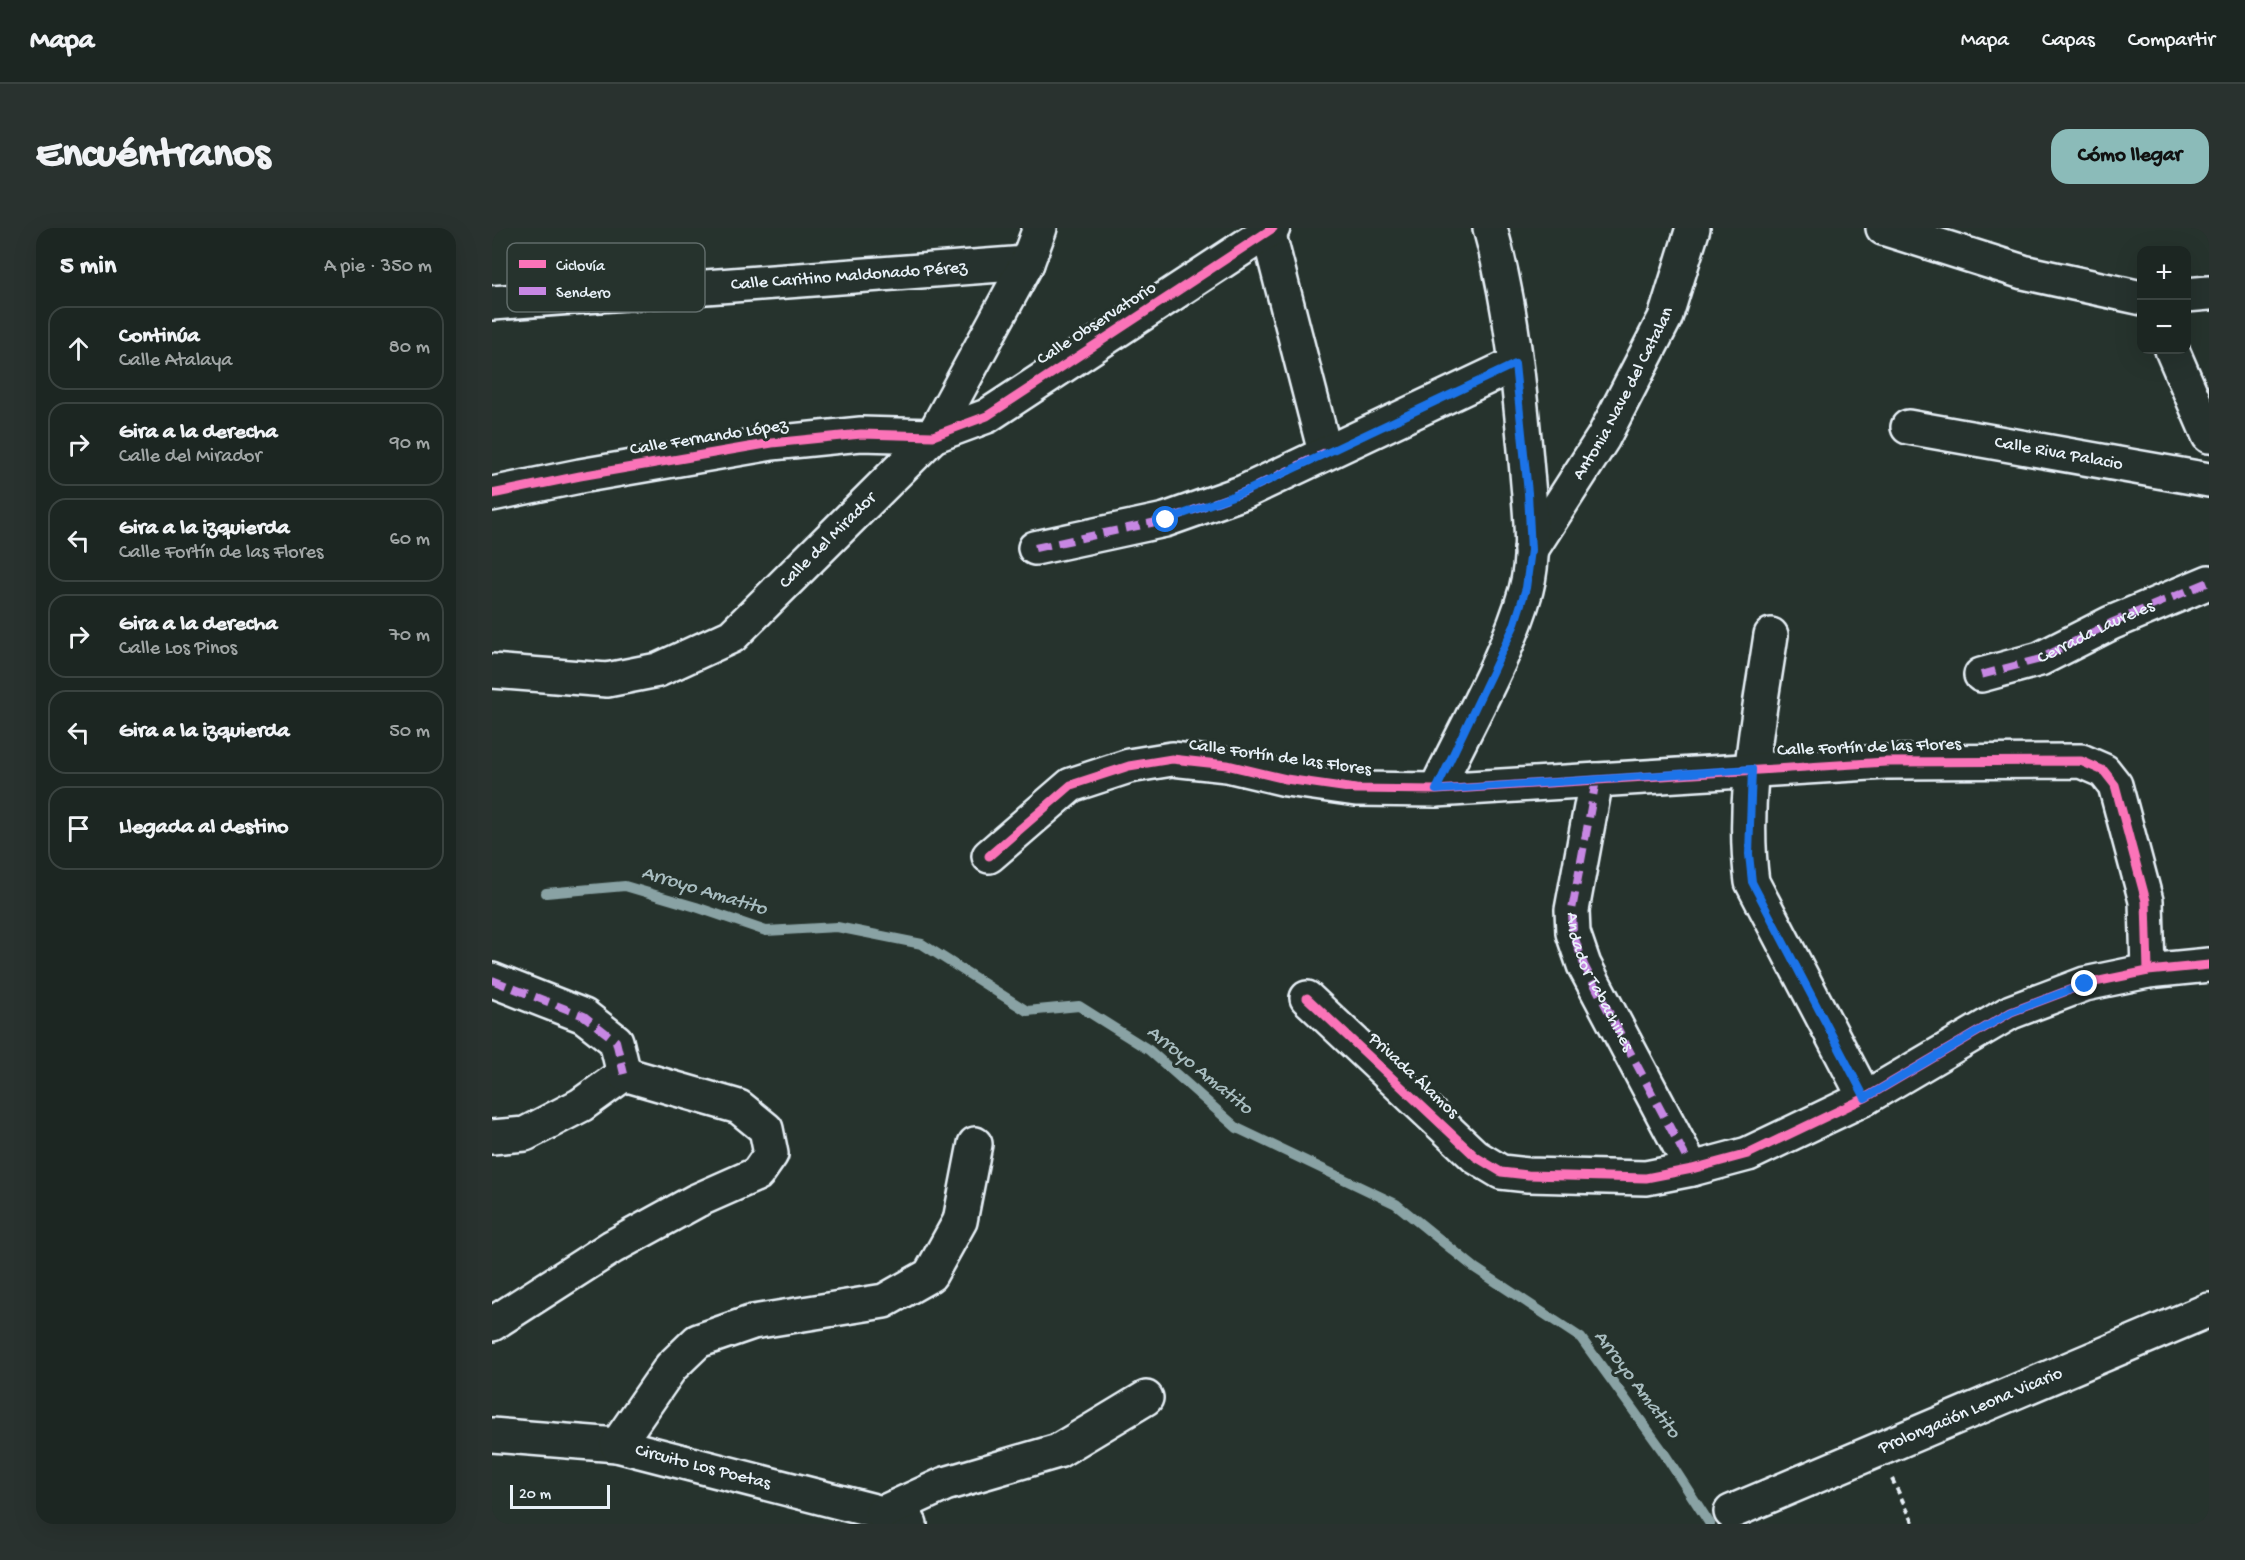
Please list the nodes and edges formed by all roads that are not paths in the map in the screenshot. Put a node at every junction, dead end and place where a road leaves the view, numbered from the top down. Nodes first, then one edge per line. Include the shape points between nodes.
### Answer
1 (1040, 228) edge
2 (1490, 228) edge
3 (1693, 228) edge
4 (1883, 228) edge
5 (1270, 230) edge
6 (1027, 263) junction
7 (705, 287) edge
8 (2209, 293) edge
9 (2191, 295) edge
10 (2137, 297) edge
11 (507, 302) edge
12 (492, 303) edge
13 (2174, 354) edge
14 (1515, 364) junction
15 (1908, 427) dead end
16 (933, 436) junction
17 (2209, 436) edge
18 (1325, 452) junction
19 (2209, 480) edge
20 (492, 494) edge
21 (1035, 548) dead end
22 (1531, 550) junction
23 (2209, 582) edge
24 (1771, 635) dead end
25 (492, 671) edge
26 (1982, 675) dead end
27 (1752, 769) junction
28 (1596, 780) junction
29 (1436, 790) junction
30 (989, 856) dead end
31 (2209, 965) edge
32 (2148, 972) junction
33 (492, 980) edge
34 (1307, 998) dead end
35 (624, 1074) junction
36 (1865, 1098) junction
37 (492, 1137) edge
38 (975, 1144) dead end
39 (1692, 1169) junction
40 (2209, 1310) edge
41 (492, 1324) edge
42 (1146, 1398) dead end
43 (492, 1435) edge
44 (617, 1445) junction
45 (1731, 1512) dead end
46 (896, 1518) edge

1 - 6 street, Calle del Mirador
2 - 14 street via 1502,271
3 - 22 street, Antonia Nave del Catalan via 1665,318 1603,438
4 - 10 street via 2023,272
5 - 16 street, Calle Observatorio via 987,416
5 - 18 street
6 - 7 street, Calle Caritino Maldonado Pérez
6 - 16 street, Calle del Mirador
8 - 9 street
11 - 12 street, Calle Caritino Maldonado Pérez
13 - 17 street
14 - 18 street
14 - 22 street
15 - 19 street, Calle Riva Palacio
16 - 20 street, Calle Fernando López via 861,434 772,443
16 - 25 street, Calle del Mirador via 732,636 658,670 607,680
18 - 21 street via 1244,492 1166,520
22 - 29 street via 1526,588 1514,626
23 - 26 street, Cerrada Laureles via 2111,623 2040,659
24 - 27 street
27 - 28 street, Calle Fortín de las Flores
27 - 32 street, Calle Fortín de las Flores via 1886,762 2081,761 2104,771 2115,785 2146,901
27 - 36 street via 1752,882
28 - 29 street, Calle Fortín de las Flores
28 - 39 street, Andador Tabachines via 1572,910 1574,933 1584,965
29 - 30 street, Calle Fortín de las Flores via 1356,789 1172,759 1129,766 1071,785
31 - 32 street
32 - 36 street via 2085,984 2011,1012
33 - 35 street via 584,1016 616,1041
34 - 39 street, Privada Álamos via 1476,1157 1501,1172 1646,1178
35 - 37 street via 581,1105 525,1134
35 - 41 street via 739,1107 766,1129 771,1154 757,1174 696,1201 612,1247
36 - 39 street via 1748,1154
38 - 44 street via 960,1221 930,1275 884,1301 753,1322 698,1341 671,1367
40 - 45 street, Prolongación Leona Vicario
42 - 46 street via 1058,1451 945,1484
43 - 44 street, Circuito Los Poetas
44 - 46 street, Circuito Los Poetas

